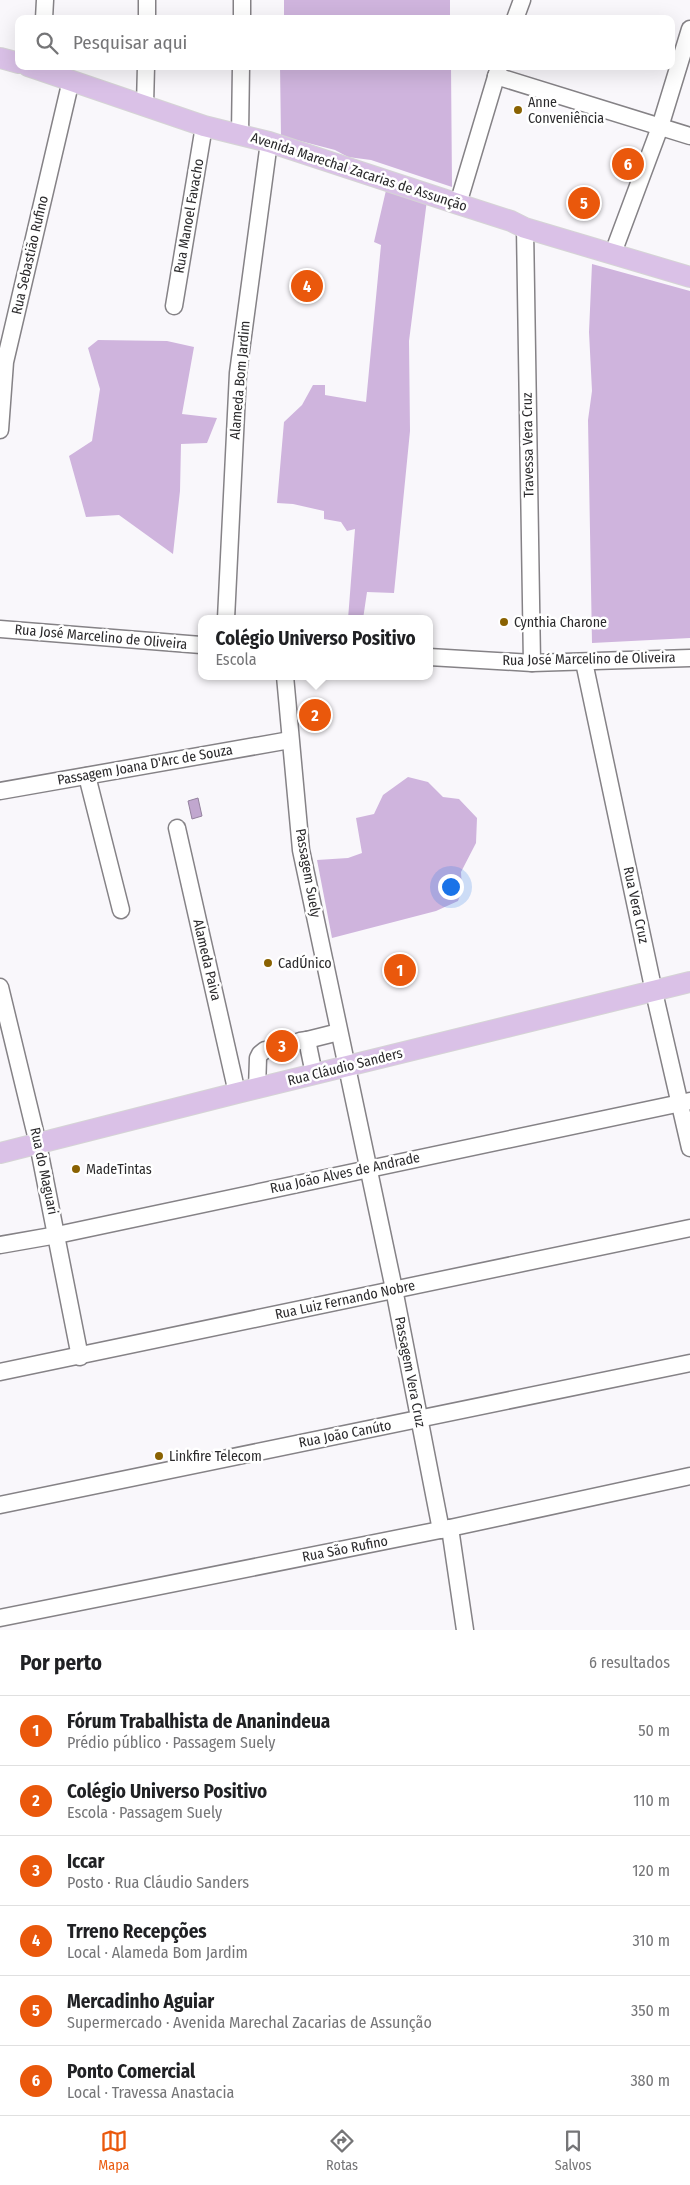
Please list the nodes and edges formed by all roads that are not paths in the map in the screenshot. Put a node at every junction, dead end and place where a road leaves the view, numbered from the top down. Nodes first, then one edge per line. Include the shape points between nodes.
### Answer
1 (45, 0) edge
2 (147, 0) edge
3 (242, 0) edge
4 (522, 0) edge
5 (44, 15) edge
6 (147, 15) edge
7 (242, 15) edge
8 (516, 15) edge
9 (690, 29) edge
10 (0, 58) edge
11 (15, 62) edge
12 (44, 70) edge
13 (146, 70) edge
14 (241, 70) edge
15 (498, 71) edge
16 (71, 80) junction
17 (145, 104) junction
18 (204, 126) junction
19 (660, 127) junction
20 (240, 134) junction
21 (690, 136) edge
22 (270, 142) junction
23 (458, 204) junction
24 (524, 228) junction
25 (613, 253) junction
26 (690, 277) edge
27 (174, 306) dead end
28 (0, 430) edge
29 (226, 615) edge
30 (0, 629) edge
31 (198, 645) edge
32 (433, 657) edge
33 (690, 658) edge
34 (584, 662) junction
35 (532, 663) junction
36 (285, 680) edge
37 (290, 740) junction
38 (87, 776) junction
39 (0, 791) edge
40 (177, 828) dead end
41 (121, 910) dead end
42 (690, 982) edge
43 (0, 987) edge
44 (654, 992) junction
45 (339, 1032) junction
46 (265, 1050) dead end
47 (346, 1067) junction
48 (314, 1074) junction
49 (256, 1088) junction
50 (237, 1093) junction
51 (685, 1102) edge
52 (38, 1144) junction
53 (690, 1148) edge
54 (0, 1154) edge
55 (368, 1168) junction
56 (690, 1228) edge
57 (57, 1235) junction
58 (0, 1245) edge
59 (394, 1289) junction
60 (80, 1356) junction
61 (690, 1362) edge
62 (0, 1372) edge
63 (418, 1420) junction
64 (690, 1476) edge
65 (0, 1505) edge
66 (445, 1529) junction
67 (0, 1618) edge
68 (465, 1630) edge

1 - 5 street
2 - 6 street
3 - 7 street
4 - 8 street
9 - 19 street
10 - 11 main road
12 - 16 main road, Avenida Marechal Zacarias de Assunção
13 - 17 street
14 - 20 street
15 - 19 street
15 - 23 street
16 - 17 main road, Avenida Marechal Zacarias de Assunção
16 - 28 street, Rua Sebastião Rufino via 5,362
17 - 18 main road, Avenida Marechal Zacarias de Assunção
18 - 20 main road, Avenida Marechal Zacarias de Assunção
18 - 27 street, Rua Manoel Favacho
19 - 21 street
19 - 25 street
20 - 22 main road, Avenida Marechal Zacarias de Assunção
22 - 23 main road, Avenida Marechal Zacarias de Assunção
22 - 29 street, Alameda Bom Jardim via 238,373
23 - 24 main road, Avenida Marechal Zacarias de Assunção
24 - 25 main road, Avenida Marechal Zacarias de Assunção
24 - 35 street, Travessa Vera Cruz
25 - 26 main road, Avenida Marechal Zacarias de Assunção
30 - 31 street, Rua José Marcelino de Oliveira
32 - 35 street, Rua José Marcelino de Oliveira
33 - 34 street, Rua José Marcelino de Oliveira
34 - 35 street, Rua José Marcelino de Oliveira
34 - 44 street, Rua Vera Cruz
36 - 37 street, Passagem Suely
37 - 38 street, Passagem Joana D'Arc de Souza
37 - 45 street, Passagem Suely via 301,850
38 - 39 street, Passagem Joana D'Arc de Souza
38 - 41 street
40 - 50 street, Alameda Paiva
42 - 44 main road, Rua Cláudio Sanders
43 - 52 street, Rua do Maguari
44 - 47 main road, Rua Cláudio Sanders
44 - 51 street, Rua Vera Cruz
45 - 47 street, Passagem Suely
45 - 48 street via 304,1041
46 - 49 street via 258,1058
47 - 48 main road, Rua Cláudio Sanders
47 - 55 street, Passagem Vera Cruz
48 - 49 main road, Rua Cláudio Sanders
49 - 50 main road, Rua Cláudio Sanders
50 - 52 main road, Rua Cláudio Sanders
51 - 53 street, Rua Vera Cruz
51 - 55 street, Rua João Alves de Andrade
52 - 54 main road, Rua Cláudio Sanders
52 - 57 street, Rua do Maguari
55 - 57 street, Rua João Alves de Andrade
55 - 59 street, Passagem Vera Cruz
56 - 59 street, Rua Luiz Fernando Nobre
57 - 58 street, Rua João Alves de Andrade
57 - 60 street, Rua do Maguari
59 - 60 street, Rua Luiz Fernando Nobre
59 - 63 street, Passagem Vera Cruz
60 - 62 street, Rua Luiz Fernando Nobre
61 - 63 street, Rua João Canúto
63 - 65 street, Rua João Canúto
63 - 66 street, Passagem Vera Cruz
64 - 66 street, Rua São Rufino
66 - 67 street, Rua São Rufino
66 - 68 street, Passagem Vera Cruz

